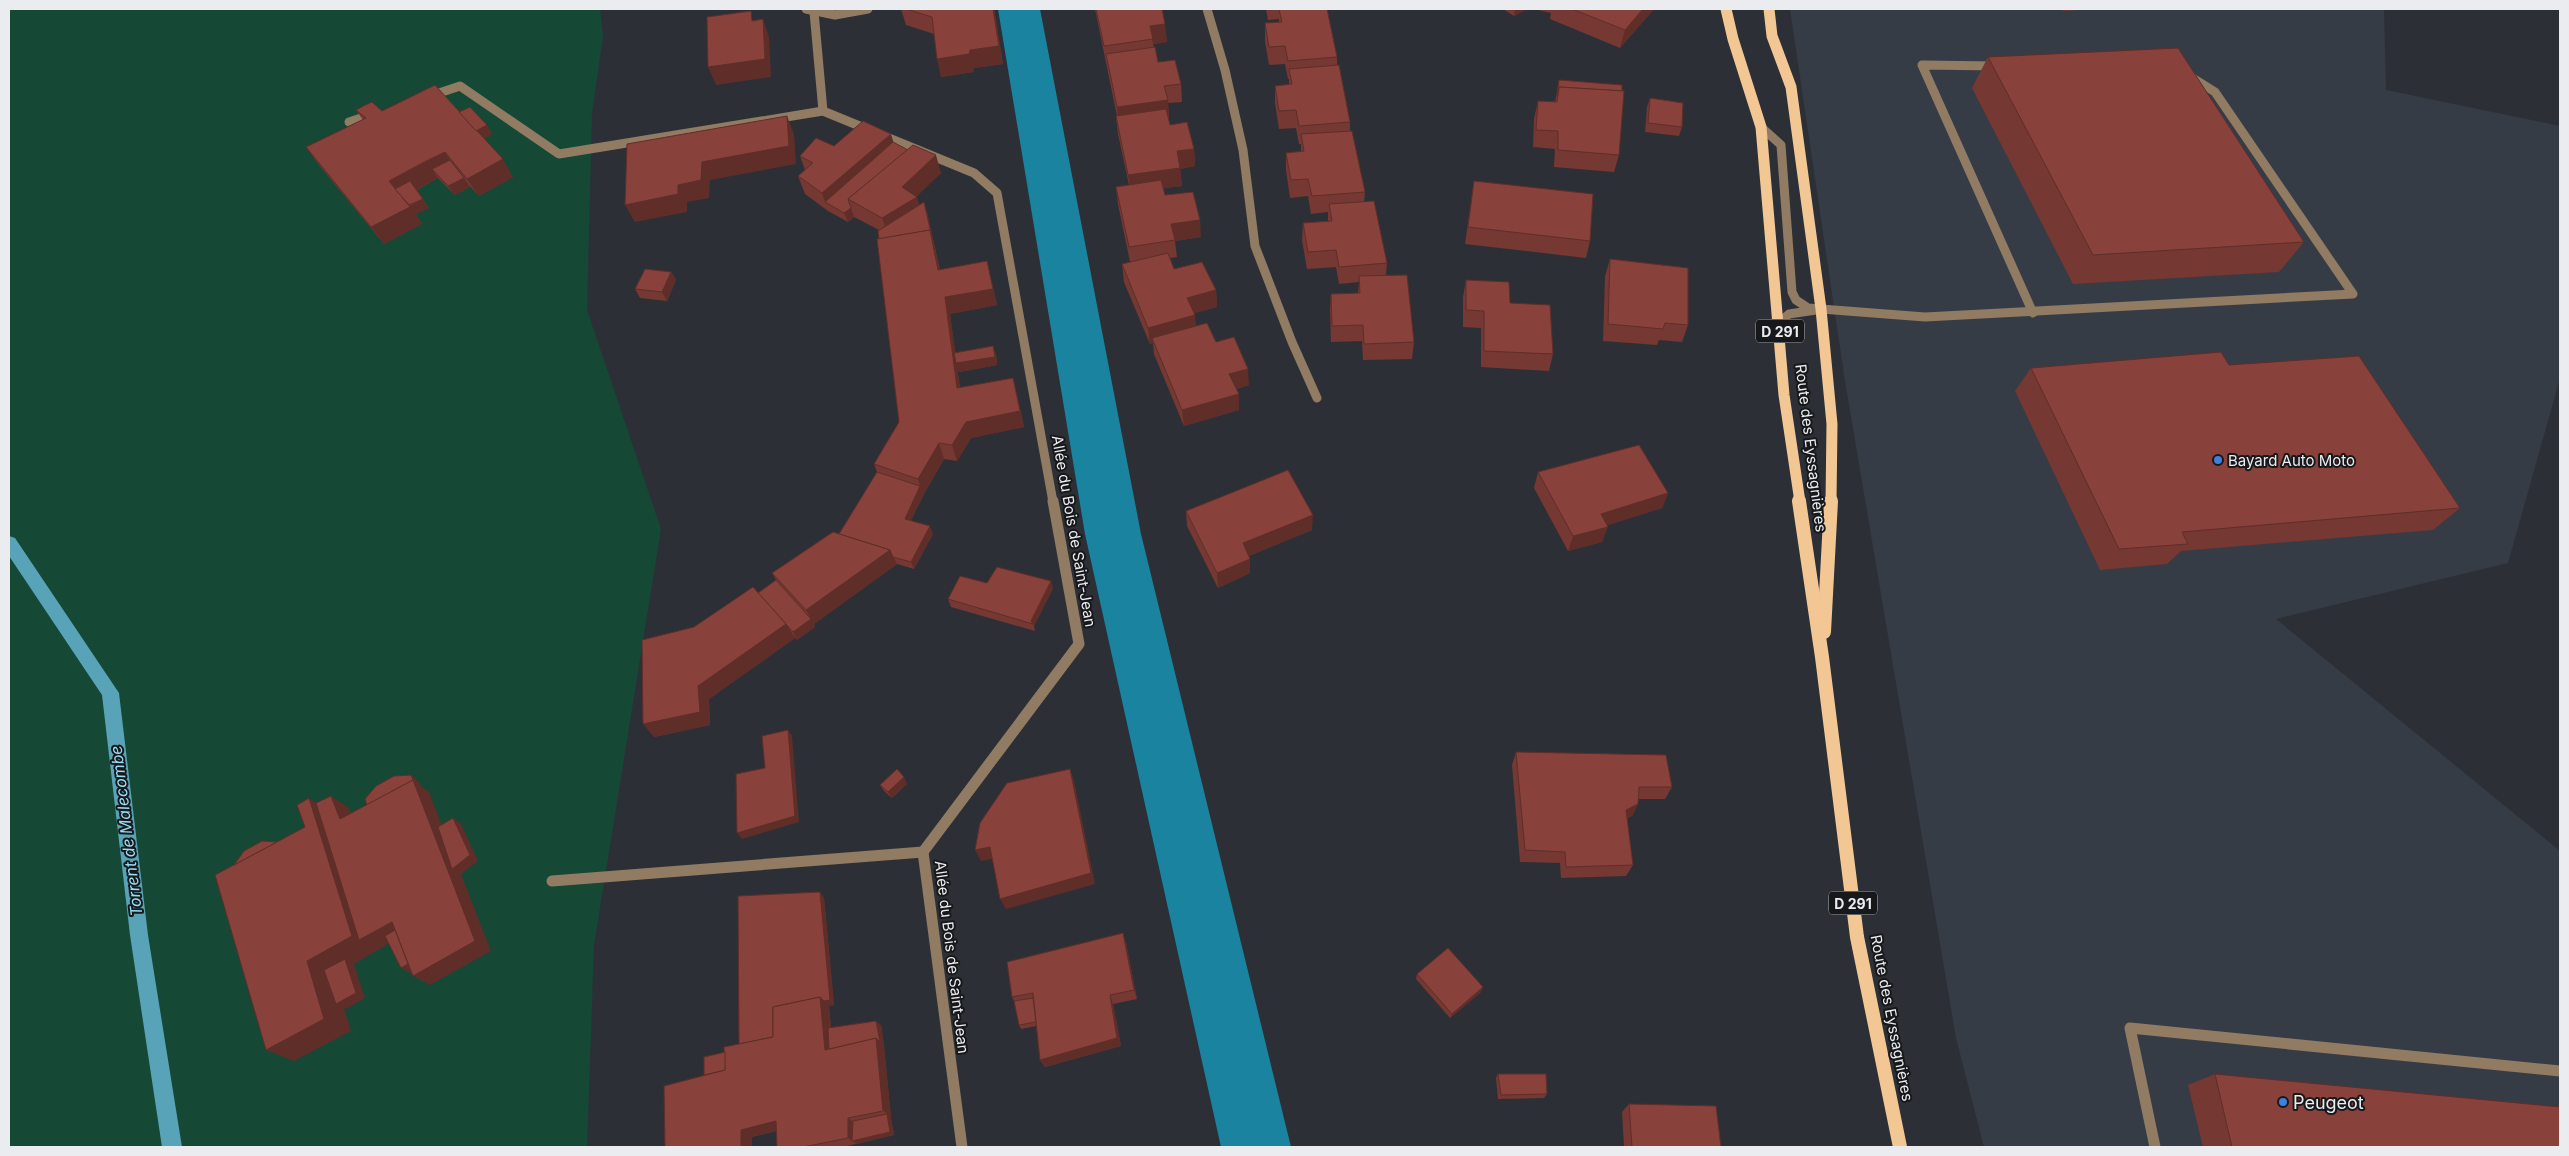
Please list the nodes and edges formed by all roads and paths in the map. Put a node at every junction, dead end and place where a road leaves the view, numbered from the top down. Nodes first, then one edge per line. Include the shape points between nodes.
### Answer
1 (868, 9) edge
2 (1207, 9) edge
3 (1726, 9) edge
4 (1769, 9) edge
5 (810, 10) edge
6 (2011, 66) edge
7 (2180, 69) edge
8 (423, 98) edge
9 (386, 110) edge
10 (823, 111) junction
11 (349, 122) dead end
12 (1761, 127) junction
13 (1822, 309) junction
14 (2033, 313) junction
15 (1779, 323) junction
16 (1317, 398) dead end
17 (1822, 657) junction
18 (923, 852) junction
19 (552, 881) dead end
20 (2560, 1071) edge
21 (962, 1147) edge
22 (1900, 1147) edge
23 (2155, 1147) edge

1 - 5 street via 835,15
2 - 16 street via 1244,150 1254,246
3 - 12 main road, Route des Eyssagnières / D 291 via 1730,34
4 - 13 main road, Route des Eyssagnières / D 291 via 1772,36 1791,87
5 - 10 street
6 - 14 street via 1922,65
7 - 14 street via 2215,92 2353,294
8 - 10 street via 460,86 559,154
9 - 11 street
10 - 18 street, Allée du Bois de Saint-Jean via 974,173 997,193 1079,644
12 - 13 street via 1781,145 1792,292 1796,300 1808,308
12 - 15 main road, Route des Eyssagnières / D 291
13 - 14 street via 1925,317
13 - 15 street via 1789,314
13 - 17 main road, Route des Eyssagnières / D 291 via 1832,424 1831,513
15 - 17 main road, Route des Eyssagnières / D 291 via 1784,395
17 - 22 main road, Route des Eyssagnières / D 291 via 1857,937
18 - 19 street
18 - 21 street, Allée du Bois de Saint-Jean
20 - 23 street via 2130,1028

